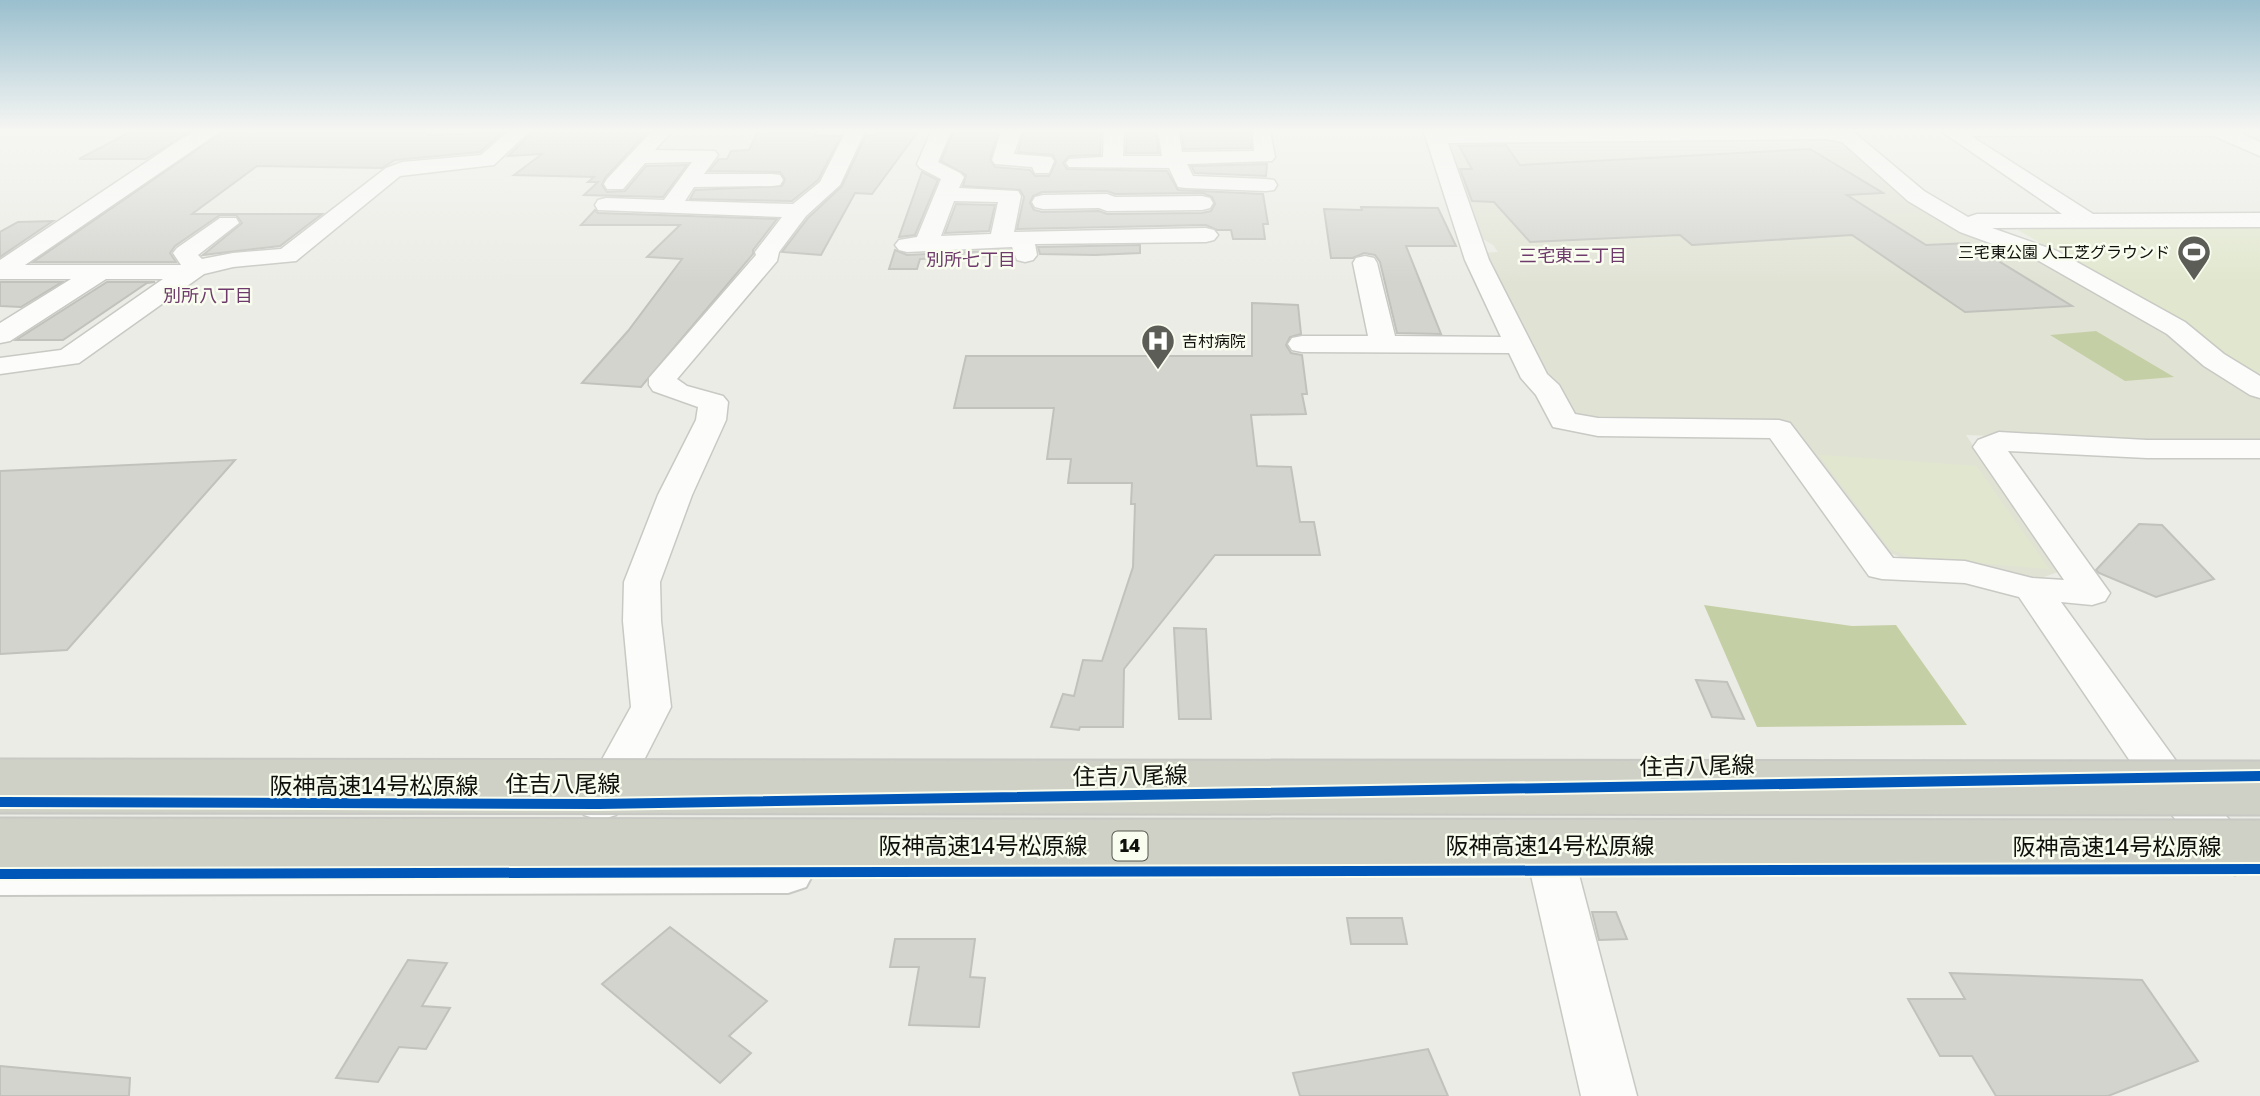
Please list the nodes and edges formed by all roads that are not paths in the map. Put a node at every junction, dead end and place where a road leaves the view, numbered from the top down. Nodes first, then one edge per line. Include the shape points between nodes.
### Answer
1 (133, 180) edge
2 (383, 180) edge
3 (623, 180) edge
4 (760, 180) edge
5 (832, 180) edge
6 (952, 180) edge
7 (1109, 180) edge
8 (1186, 180) edge
9 (1451, 180) edge
10 (1898, 180) edge
11 (2025, 180) edge
12 (687, 181) joint
13 (1266, 185) dead end
14 (1206, 193) junction
15 (947, 194) junction
16 (1043, 202) dead end
17 (1107, 203) junction
18 (672, 206) junction
19 (798, 211) junction
20 (1957, 220) junction
21 (2087, 220) junction
22 (2260, 220) edge
23 (228, 223) dead end
24 (1107, 236) junction
25 (1001, 241) junction
26 (1365, 263) dead end
27 (194, 270) junction
28 (0, 271) edge
29 (102, 271) junction
30 (0, 335) edge
31 (1302, 344) dead end
32 (1383, 345) junction
33 (1519, 345) junction
34 (0, 366) edge
35 (2260, 389) edge
36 (2260, 449) edge
37 (2032, 589) junction
38 (2260, 776) edge
39 (2164, 777) junction
40 (0, 786) edge
41 (2260, 788) edge
42 (0, 802) edge
43 (599, 804) junction
44 (0, 845) edge
45 (2255, 862) edge
46 (1554, 871) junction
47 (0, 874) edge
48 (1609, 1096) edge

1 - 28 street
2 - 27 street via 287,256 233,260
3 - 18 street via 611,195
4 - 12 street
5 - 19 street
6 - 15 street
7 - 17 street
8 - 14 street
9 - 33 street via 1477,260
10 - 20 street
11 - 21 street
12 - 18 street
13 - 14 street
14 - 17 street
14 - 24 street via 1213,238
15 - 25 street via 1010,196
15 - 25 street via 916,245
16 - 17 street
17 - 24 street
18 - 19 street
19 - 43 street via 768,256 663,378 663,385 677,392 713,402 711,420 675,495 642,582 651,707
20 - 21 street
20 - 35 street via 2048,256 2176,328 2214,360
21 - 22 street
23 - 27 street via 185,253
24 - 25 street via 1031,246 1023,239
26 - 32 street
27 - 29 street
27 - 34 street via 69,357
28 - 29 street
29 - 30 street
31 - 32 street
32 - 33 street
33 - 37 street via 1564,421 1598,427 1779,429 1882,568 1965,572
36 - 37 street via 1999,441 1989,447 2092,593
37 - 39 street
38 - 39 main road, 住吉八尾線
39 - 43 main road, 住吉八尾線
39 - 45 street
40 - 41 highway, 阪神高速14号松原線, bridge
42 - 43 main road, 住吉八尾線
44 - 45 highway, 阪神高速14号松原線 / 14, bridge
45 - 46 main road
46 - 47 main road
46 - 48 street

